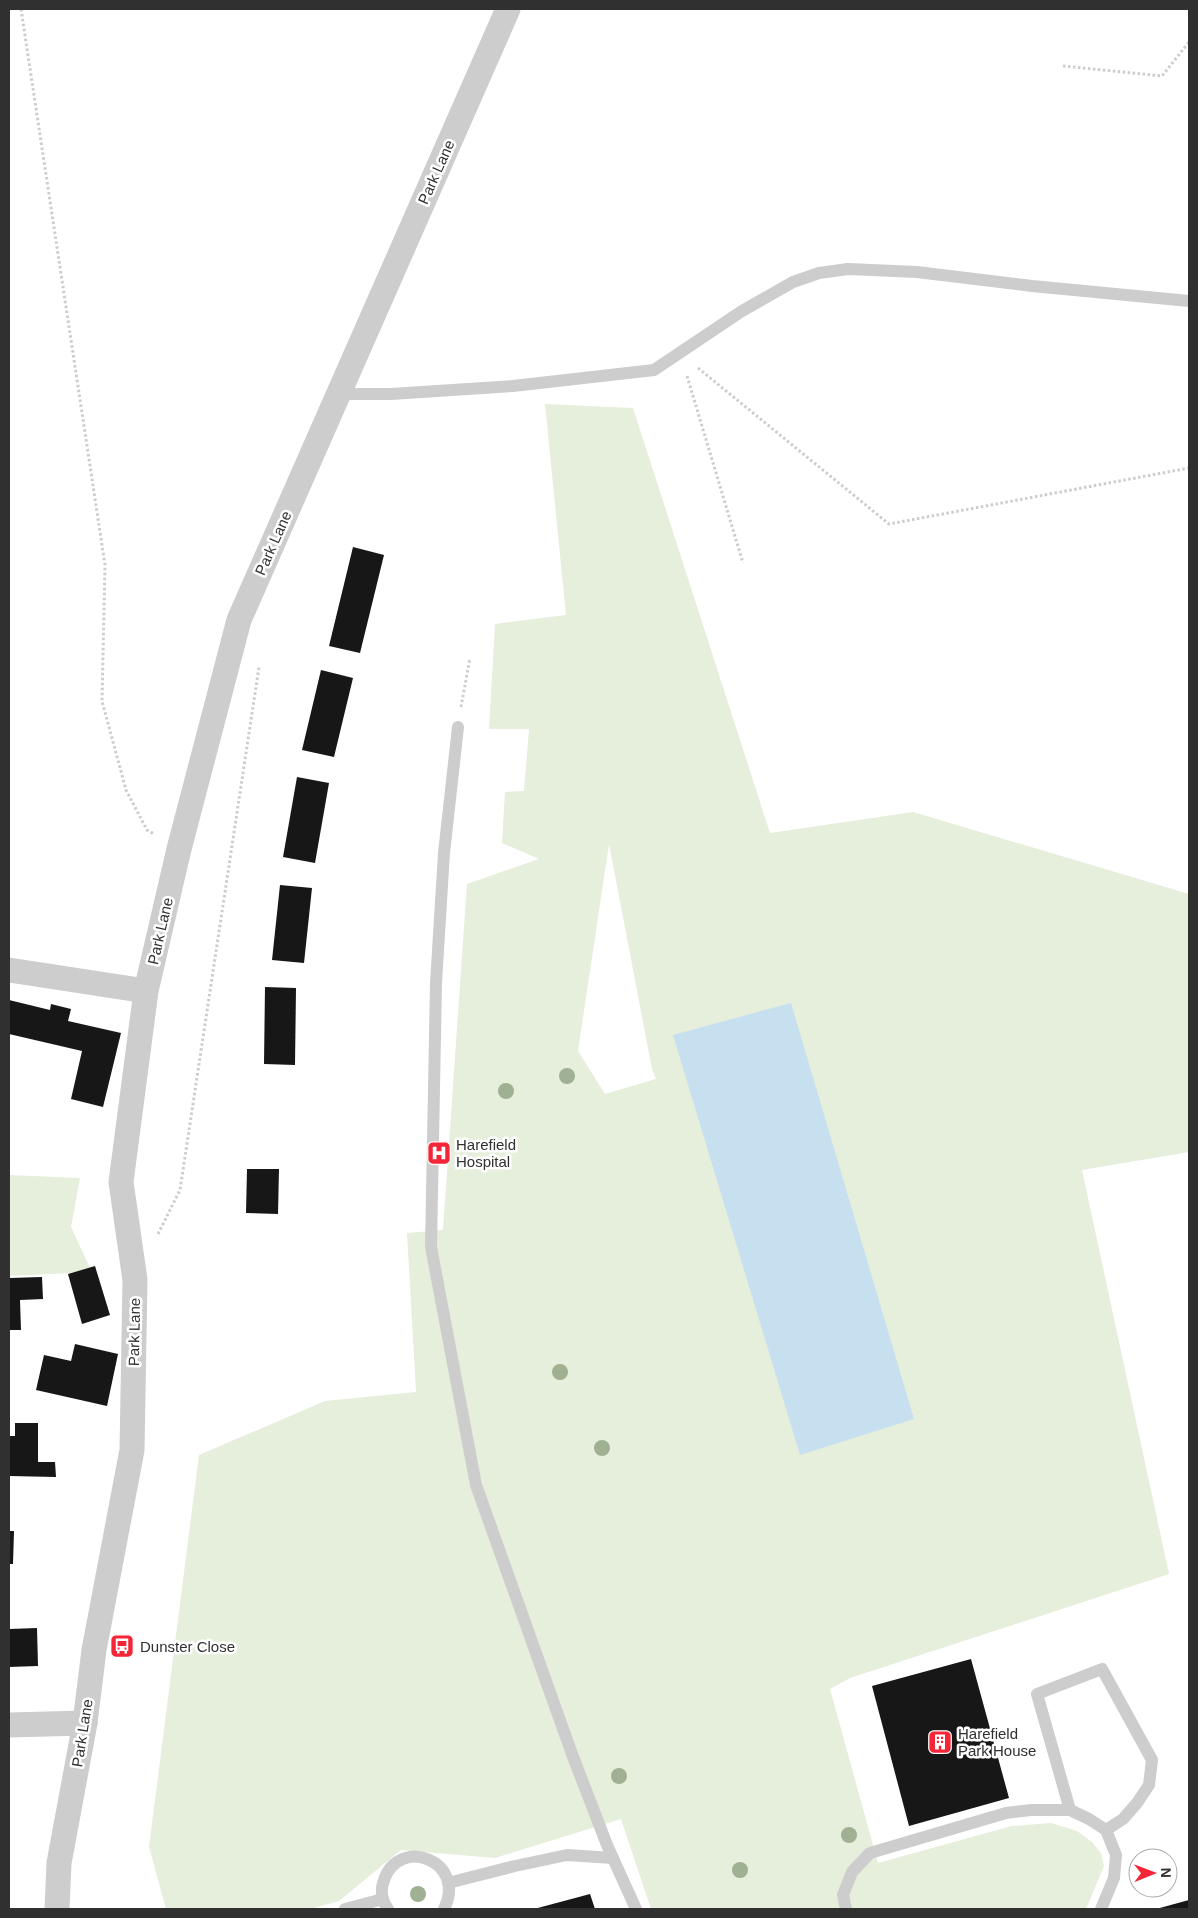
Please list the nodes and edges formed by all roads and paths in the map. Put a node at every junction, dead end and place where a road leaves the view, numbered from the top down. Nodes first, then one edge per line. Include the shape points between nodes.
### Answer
1 (20, 9) edge
2 (508, 9) edge
3 (1189, 42) edge
4 (1064, 66) dead end
5 (1189, 300) edge
6 (680, 353) junction
7 (338, 394) junction
8 (1189, 468) edge
9 (743, 563) dead end
10 (470, 658) dead end
11 (259, 663) dead end
12 (458, 727) joint
13 (179, 849) junction
14 (9, 970) edge
15 (146, 991) junction
16 (155, 1239) dead end
17 (85, 1723) junction
18 (9, 1725) edge
19 (1070, 1810) junction
20 (1106, 1830) junction
21 (613, 1858) junction
22 (448, 1883) junction
23 (386, 1904) edge
24 (57, 1909) edge
25 (345, 1909) edge
26 (444, 1909) edge
27 (636, 1909) edge
28 (846, 1909) edge
29 (1101, 1909) edge

1 - 13 path via 105,565 102,701 126,790 134,806 147,830
2 - 7 street, Park Lane
3 - 4 path via 1162,76
5 - 6 lane via 917,272 848,270 819,273 793,282 742,311
6 - 7 lane via 654,370 513,386
6 - 8 path via 889,524
6 - 9 path
7 - 13 street, Park Lane via 239,620
10 - 12 path
11 - 16 path via 180,1190
12 - 21 lane via 444,853 436,983 431,1247 476,1485 572,1754
13 - 15 street, Park Lane
14 - 15 street
15 - 17 street, Park Lane via 121,1182 135,1280 132,1450 94,1650
17 - 18 street
17 - 24 street, Park Lane via 59,1863
19 - 20 lane
19 - 20 lane via 1037,1694 1102,1670 1152,1760 1149,1785 1124,1818
19 - 28 lane via 1006,1813 870,1852 852,1872 844,1896
20 - 29 lane via 1116,1855 1114,1878
21 - 22 lane via 567,1855
21 - 27 lane
22 - 23 lane via 442,1869 434,1862 424,1857 402,1859 393,1865 382,1884
22 - 26 lane via 450,1890
23 - 25 lane

